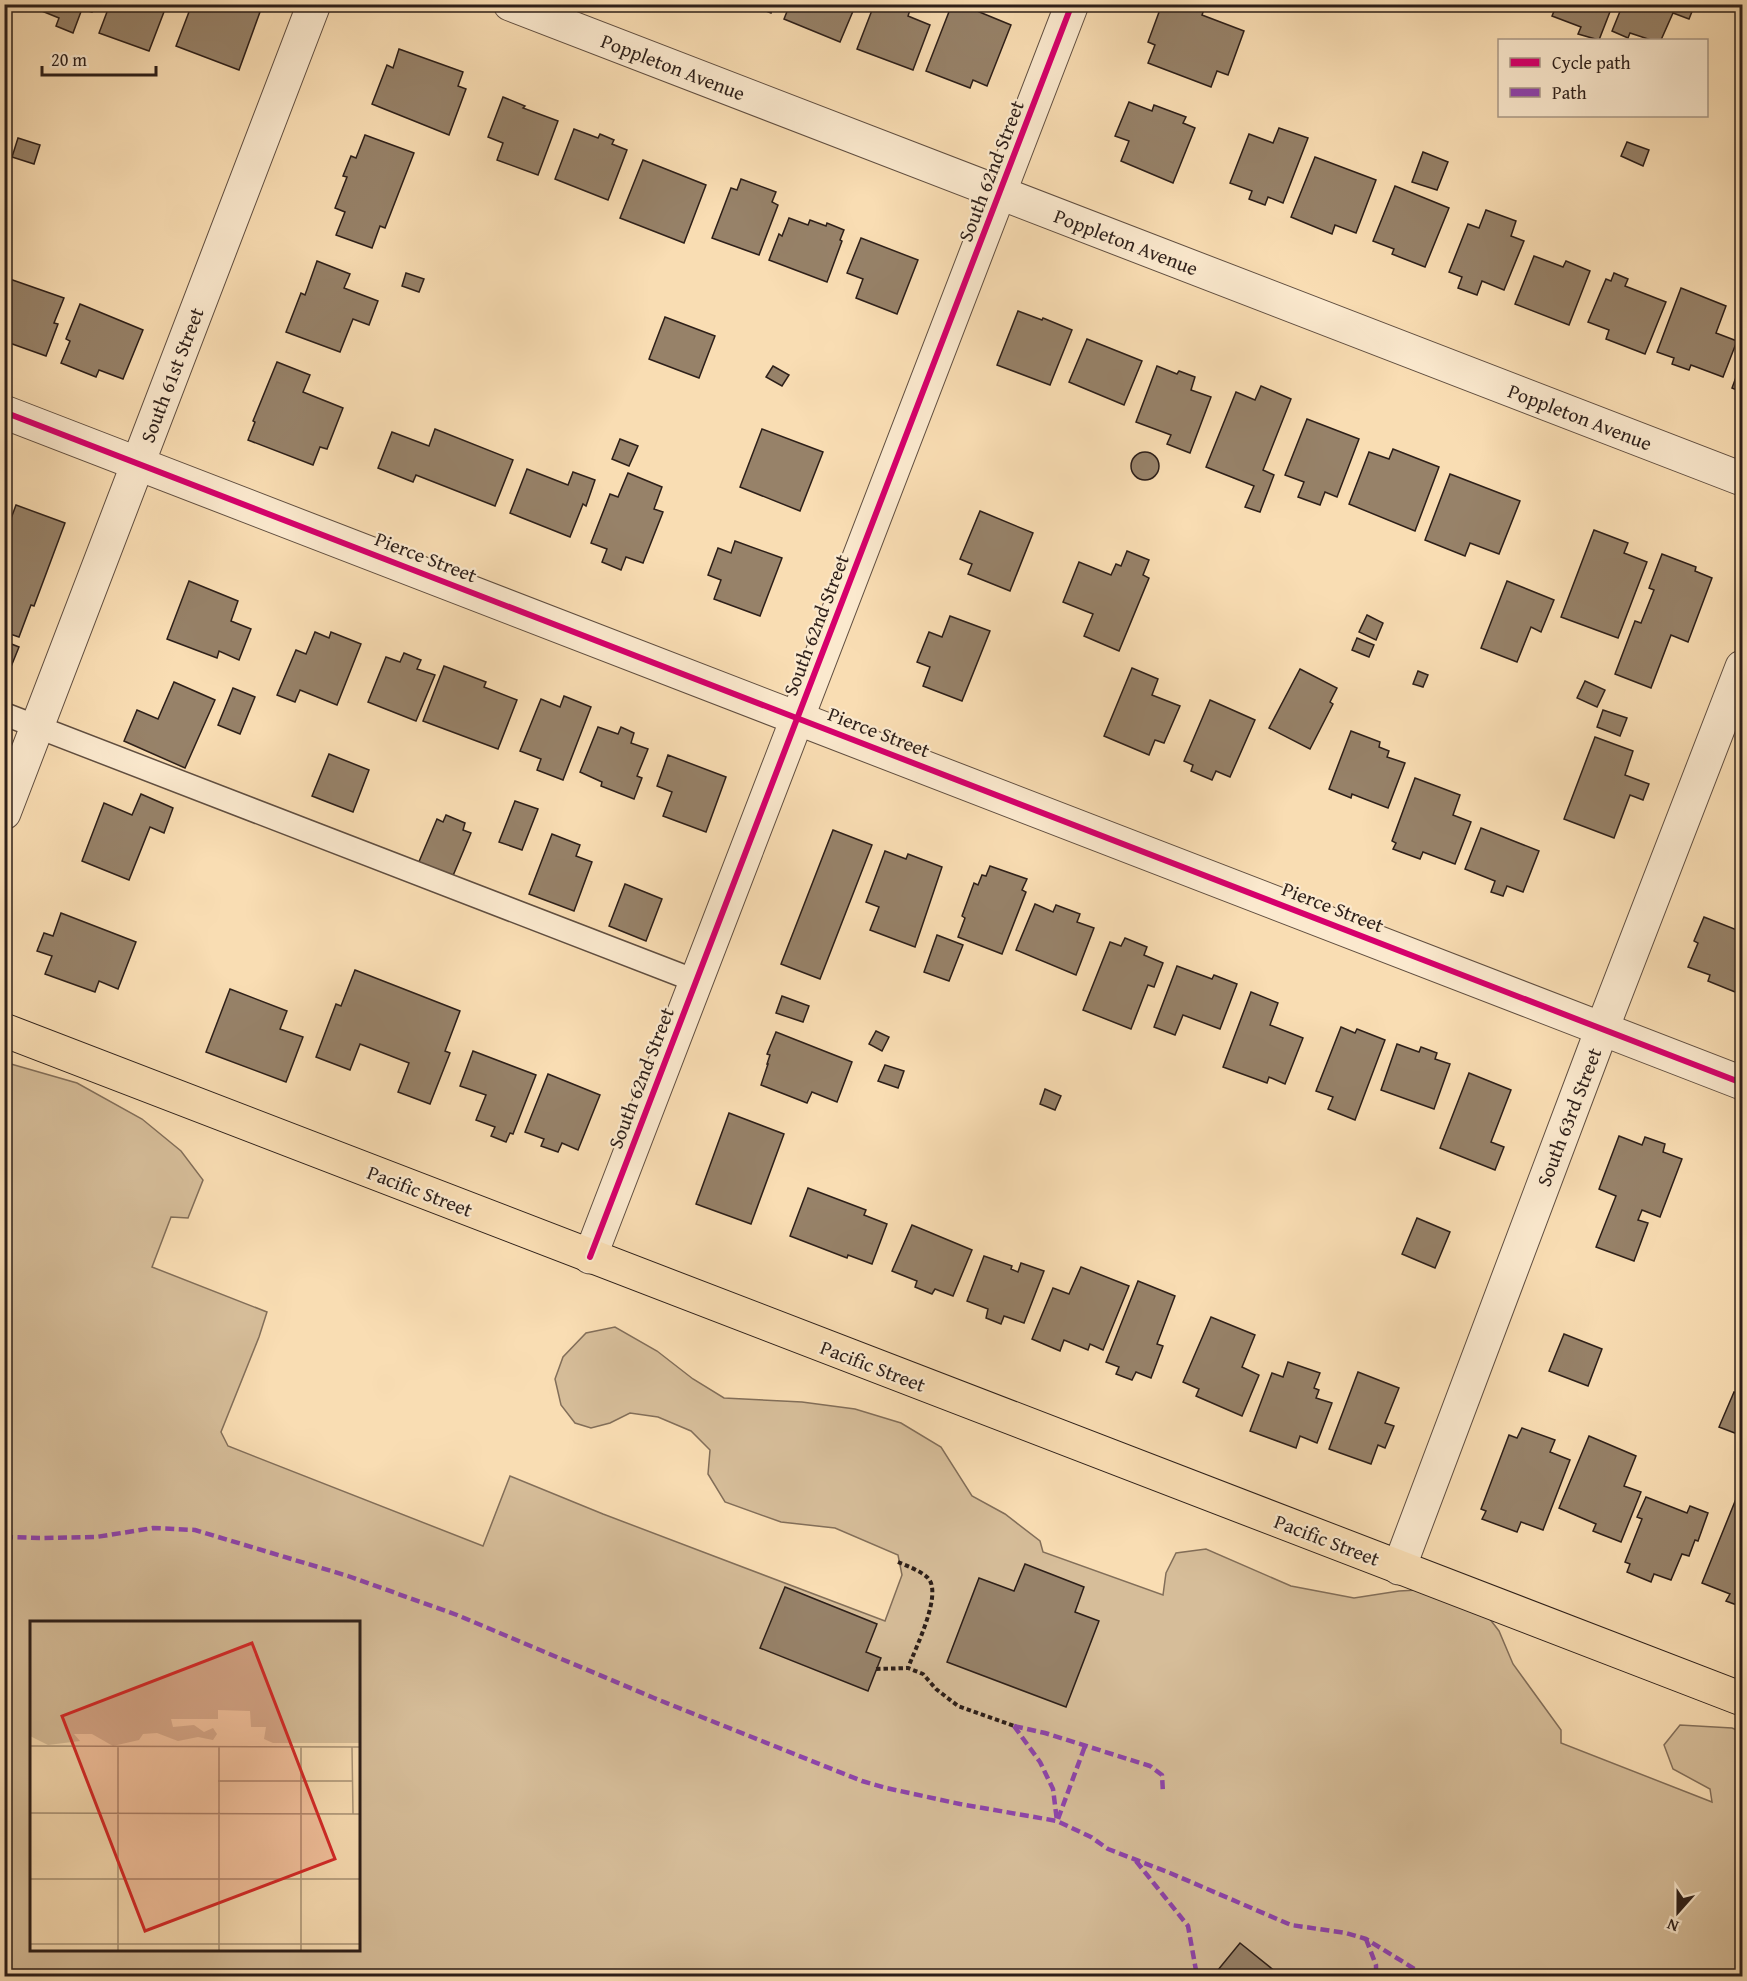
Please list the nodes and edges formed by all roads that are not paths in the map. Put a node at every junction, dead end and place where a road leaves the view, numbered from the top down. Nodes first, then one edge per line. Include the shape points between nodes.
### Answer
1 (314, 4) edge
2 (510, 4) edge
3 (1072, 4) edge
4 (1000, 193) junction
5 (4, 412) edge
6 (138, 463) junction
7 (1743, 479) edge
8 (1743, 667) edge
9 (4, 714) edge
10 (797, 718) junction
11 (37, 727) junction
12 (4, 813) edge
13 (696, 981) junction
14 (1602, 1029) junction
15 (4, 1030) edge
16 (1743, 1083) edge
17 (590, 1257) junction
18 (1399, 1568) junction
19 (1743, 1699) edge

1 - 6 street, South 61st Street
2 - 4 street, Poppleton Avenue
3 - 4 street, South 62nd Street
4 - 7 street, Poppleton Avenue
4 - 10 street, South 62nd Street
5 - 6 street, Pierce Street
6 - 10 street, Pierce Street
6 - 11 street, South 61st Street
8 - 14 street, South 63rd Street
9 - 11 lane
10 - 13 street, South 62nd Street
10 - 14 street, Pierce Street
11 - 12 street, South 61st Street
11 - 13 lane
13 - 17 street, South 62nd Street
14 - 16 street, Pierce Street
14 - 18 street, South 63rd Street
15 - 17 main road, Pacific Street
17 - 18 main road, Pacific Street
18 - 19 main road, Pacific Street

